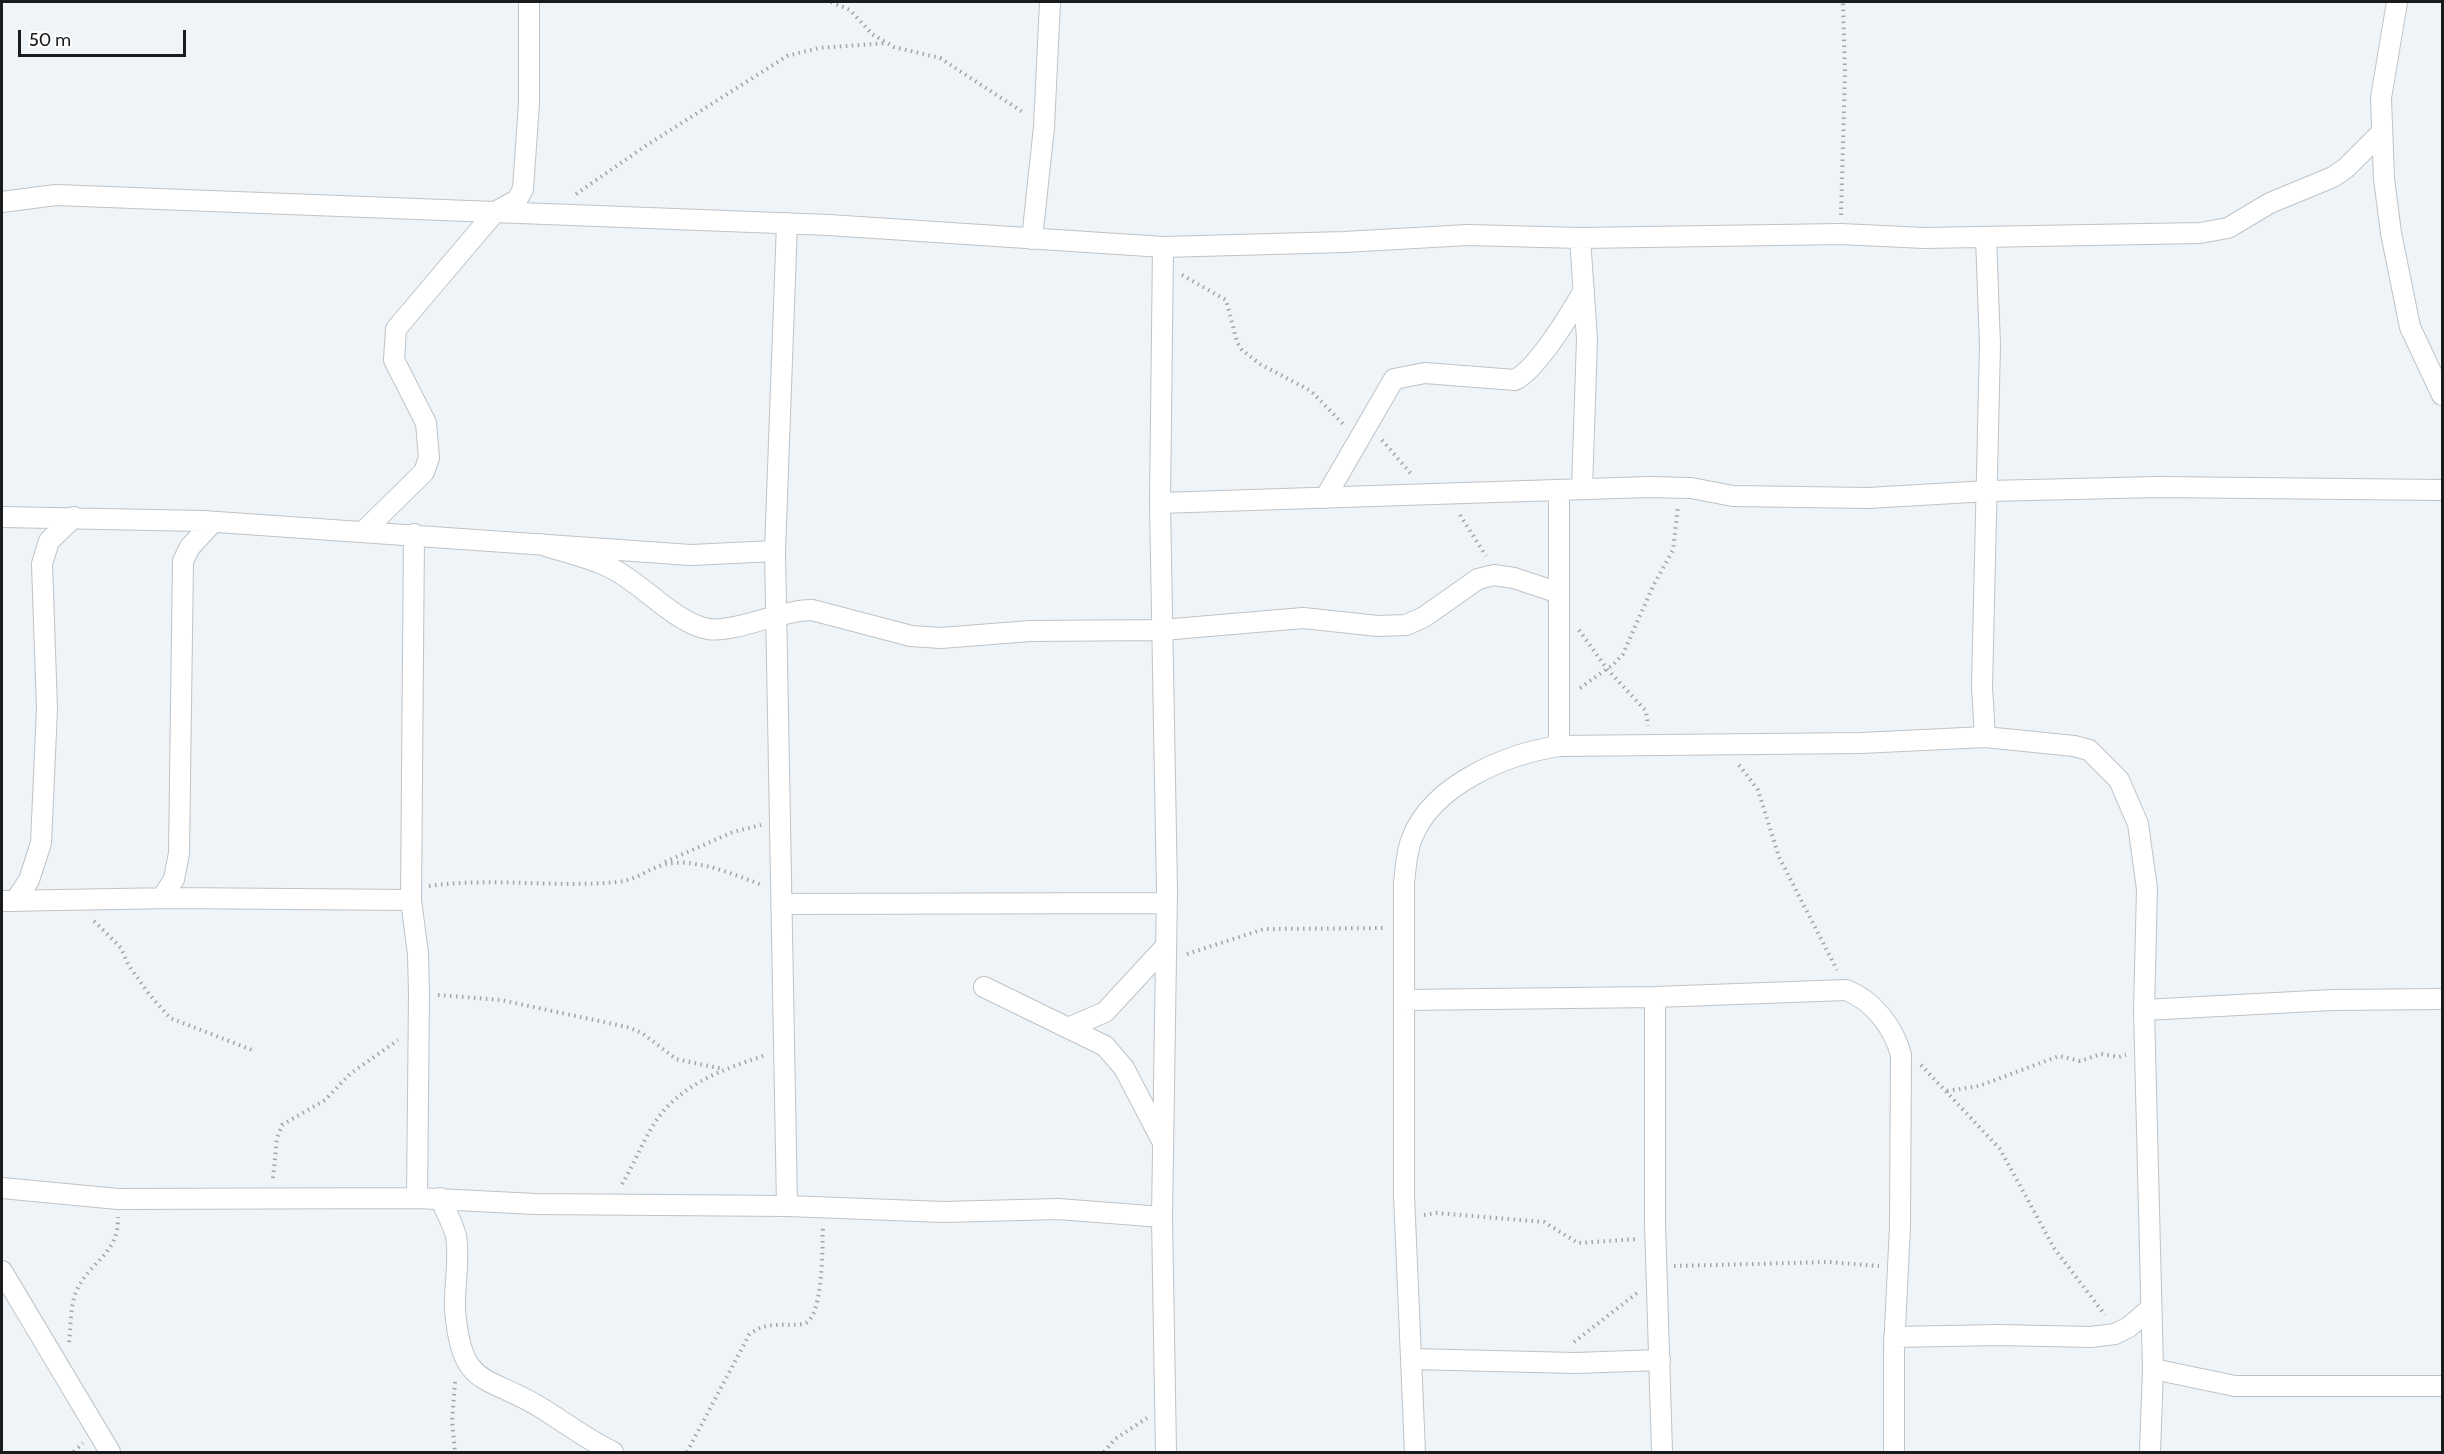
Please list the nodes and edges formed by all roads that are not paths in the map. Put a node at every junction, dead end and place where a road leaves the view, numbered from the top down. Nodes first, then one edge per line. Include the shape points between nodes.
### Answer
1 (529, 2) edge
2 (1050, 2) edge
3 (2397, 2) edge
4 (2381, 133) junction
5 (2, 202) edge
6 (495, 212) junction
7 (787, 223) junction
8 (1986, 237) junction
9 (1032, 238) junction
10 (1580, 238) junction
11 (1163, 256) junction
12 (1584, 290) junction
13 (2442, 395) edge
14 (1582, 489) junction
15 (2442, 490) edge
16 (1988, 491) junction
17 (1559, 492) junction
18 (1325, 498) junction
19 (1160, 503) junction
20 (2, 517) edge
21 (74, 518) junction
22 (213, 522) junction
23 (365, 530) junction
24 (414, 534) junction
25 (540, 544) junction
26 (775, 551) junction
27 (1559, 600) junction
28 (776, 614) junction
29 (1162, 630) junction
30 (1985, 737) junction
31 (1559, 746) junction
32 (411, 895) junction
33 (162, 898) junction
34 (781, 898) junction
35 (8, 901) edge
36 (1166, 903) junction
37 (1166, 954) junction
38 (984, 987) dead end
39 (1655, 997) junction
40 (2442, 999) edge
41 (1404, 1000) junction
42 (2144, 1010) junction
43 (1068, 1028) junction
44 (1163, 1143) junction
45 (2, 1188) edge
46 (417, 1198) junction
47 (440, 1198) junction
48 (787, 1206) junction
49 (1162, 1217) junction
50 (2, 1271) edge
51 (2151, 1308) junction
52 (1894, 1337) junction
53 (1412, 1359) junction
54 (1660, 1360) junction
55 (2153, 1369) junction
56 (2442, 1386) edge
57 (110, 1452) edge
58 (613, 1452) edge
59 (1166, 1452) edge
60 (1415, 1452) edge
61 (1662, 1452) edge
62 (1894, 1452) edge
63 (2150, 1452) edge

1 - 6 street via 529,103 523,189 517,200
2 - 9 street via 1044,127
3 - 4 street via 2384,71
4 - 8 street via 2333,177 2270,202 2228,228 2200,233
4 - 13 street via 2391,233 2405,306 2410,327
5 - 6 street via 56,195
6 - 7 street
6 - 23 street via 396,329 394,360 426,423 429,458 424,471
7 - 9 street
7 - 26 street
8 - 10 street via 1841,234
8 - 16 street via 1990,345
9 - 11 street
10 - 11 street via 1468,235
10 - 12 street
11 - 19 street
12 - 14 street via 1587,339
12 - 18 street via 1570,315 1522,376 1509,381 1425,373 1401,376 1388,386
14 - 16 street via 1677,487 1733,496 1801,498
14 - 17 street
15 - 16 street via 2158,487
16 - 30 street via 1982,687
17 - 18 street
17 - 27 street
18 - 19 street
19 - 29 street
20 - 21 street
21 - 22 street
21 - 35 street via 49,541 42,564 47,709 41,843 33,872
22 - 23 street
22 - 33 street via 183,561 179,854 174,879
23 - 24 street
24 - 25 street
24 - 32 street
25 - 26 street via 691,555
25 - 28 street via 610,567 691,624 721,628
26 - 28 street
27 - 29 street via 1508,577 1494,575 1478,579 1406,625 1303,618
27 - 31 street
28 - 29 street via 824,611 911,636 941,638 1030,631
28 - 34 street
29 - 36 street
30 - 31 street via 1861,743
30 - 42 street via 2089,750 2119,780 2138,825 2147,889
31 - 41 street via 1507,758 1476,774 1424,816 1412,839 1404,883
32 - 33 street
32 - 46 street via 419,994
33 - 35 street
34 - 36 street
34 - 48 street
36 - 37 street
37 - 43 street via 1105,1012
37 - 44 street
38 - 43 street
39 - 41 street
39 - 52 street via 1846,990 1885,1020 1900,1053
39 - 54 street
40 - 42 street via 2332,1000
41 - 53 street via 1405,1224
42 - 51 street
43 - 44 street via 1105,1046 1117,1058
44 - 49 street
45 - 46 street via 118,1199
46 - 47 street
47 - 48 street via 535,1204
47 - 58 street via 456,1235 455,1308 471,1369 488,1384 543,1409 570,1430
48 - 49 street via 944,1212 1058,1209
49 - 59 street
50 - 57 street
51 - 52 street via 2120,1332 2091,1337
51 - 55 street
52 - 62 street
53 - 54 street
53 - 60 street
54 - 61 street
55 - 56 street via 2235,1386
55 - 63 street

